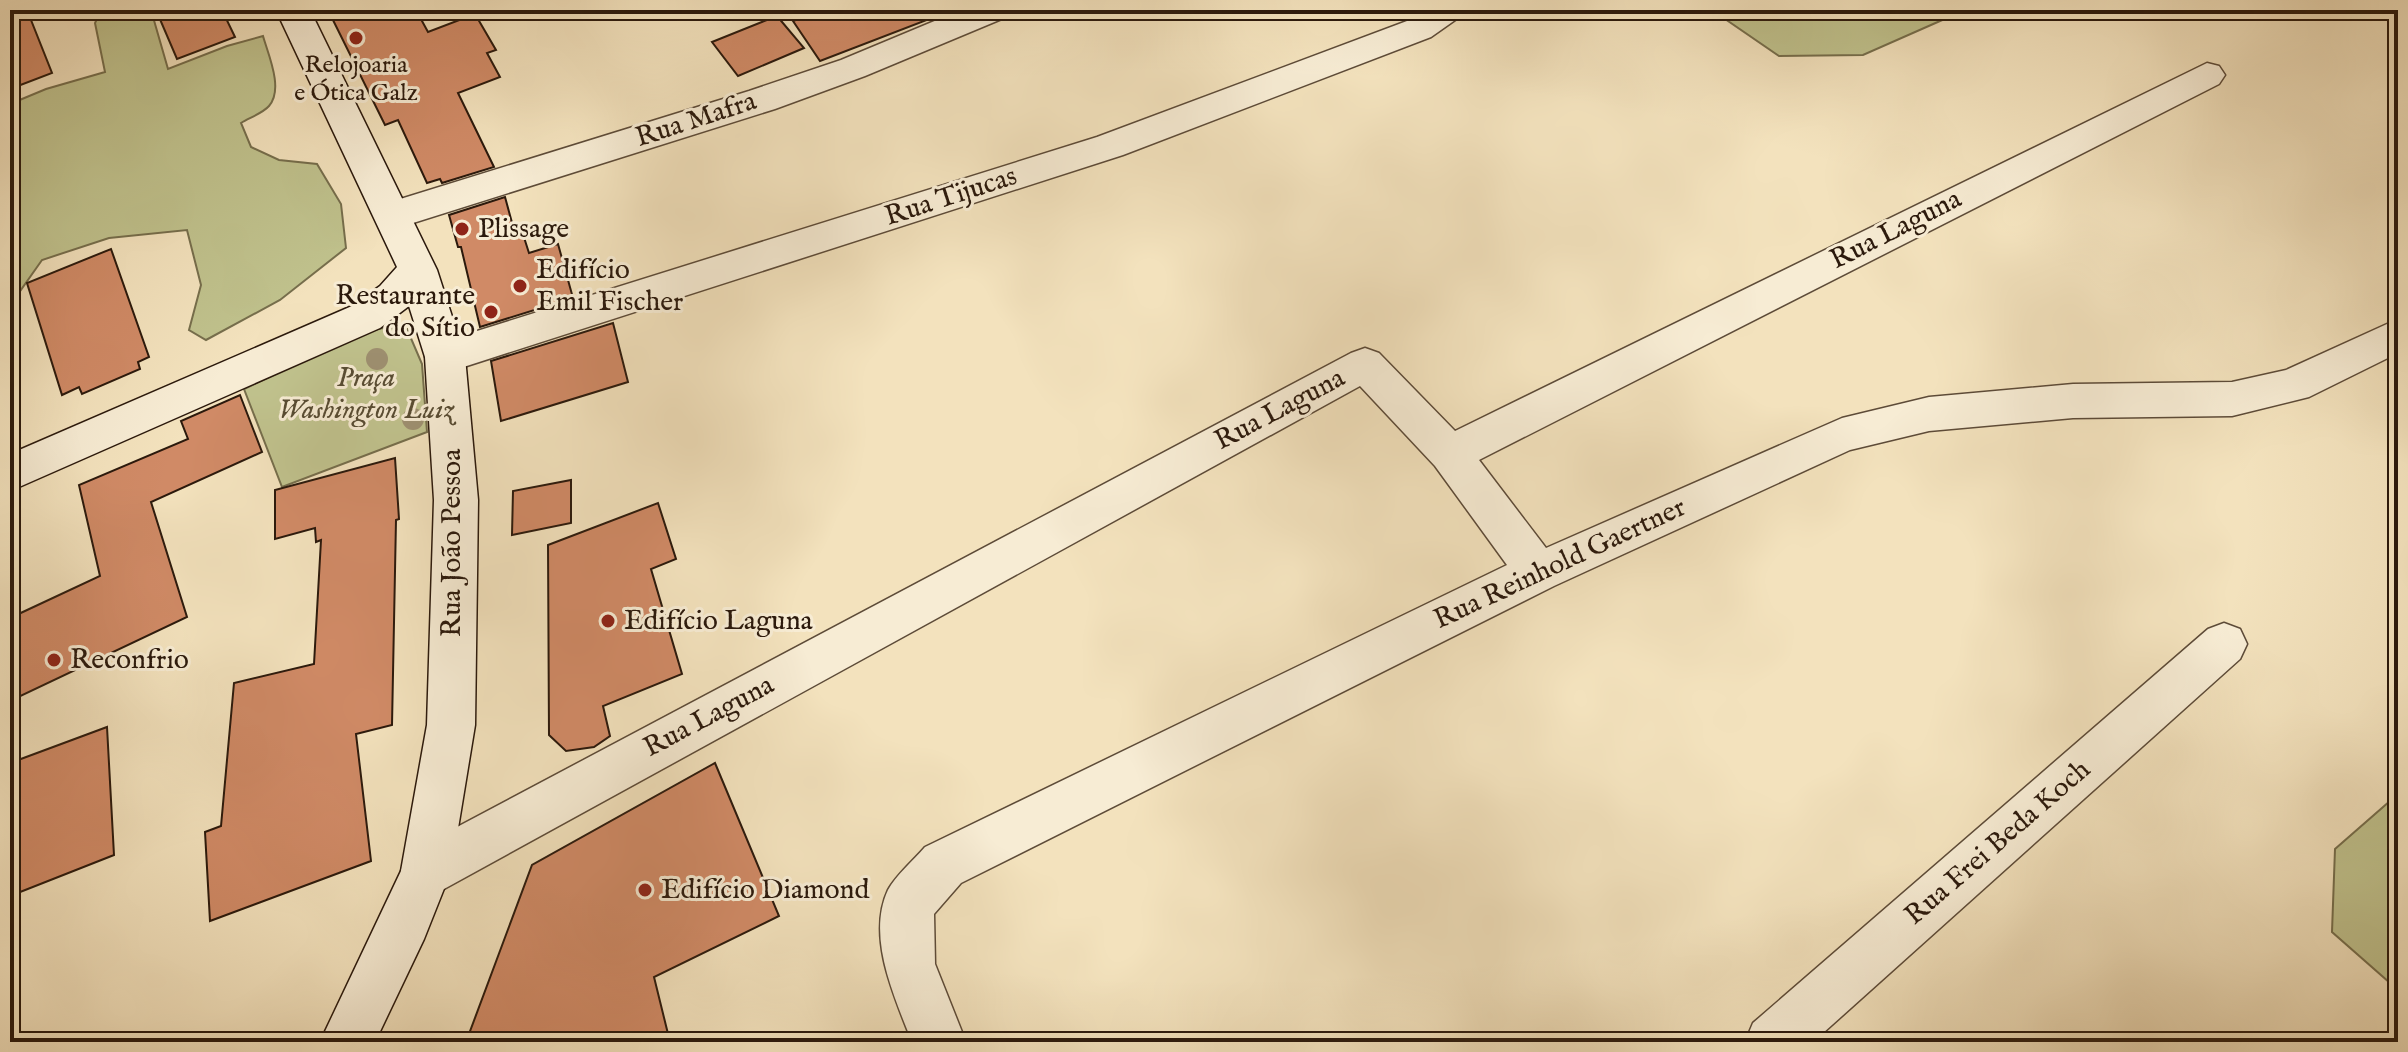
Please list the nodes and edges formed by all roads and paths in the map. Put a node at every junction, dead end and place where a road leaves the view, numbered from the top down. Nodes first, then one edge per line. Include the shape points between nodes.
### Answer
1 (293, 10) edge
2 (992, 10) edge
3 (1446, 10) edge
4 (2207, 75) dead end
5 (394, 215) junction
6 (418, 270) junction
7 (366, 317) junction
8 (2398, 335) edge
9 (440, 341) junction
10 (1450, 454) junction
11 (10, 473) edge
12 (1538, 572) junction
13 (2224, 644) dead end
14 (426, 871) junction
15 (347, 1042) edge
16 (939, 1042) edge
17 (1772, 1042) edge

1 - 5 street, Rua João Pessoa
2 - 5 street, Rua Mafra via 762,100
3 - 9 street, Rua Tijucas via 1419,29 1110,146
4 - 10 street, Rua Laguna
5 - 6 street, Rua João Pessoa
6 - 7 street
6 - 9 street, Rua João Pessoa
7 - 9 street via 401,318
7 - 11 street
8 - 12 street, Rua Reinhold Gaertner via 2294,385 2232,399 2073,401 1929,414 1842,435
9 - 14 street, Rua João Pessoa via 456,500 451,725
10 - 12 street
10 - 14 street, Rua Laguna via 1365,364
12 - 16 street, Rua Reinhold Gaertner via 943,865 908,905 909,964
13 - 17 street, Rua Frei Beda Koch
14 - 15 street, Rua João Pessoa

